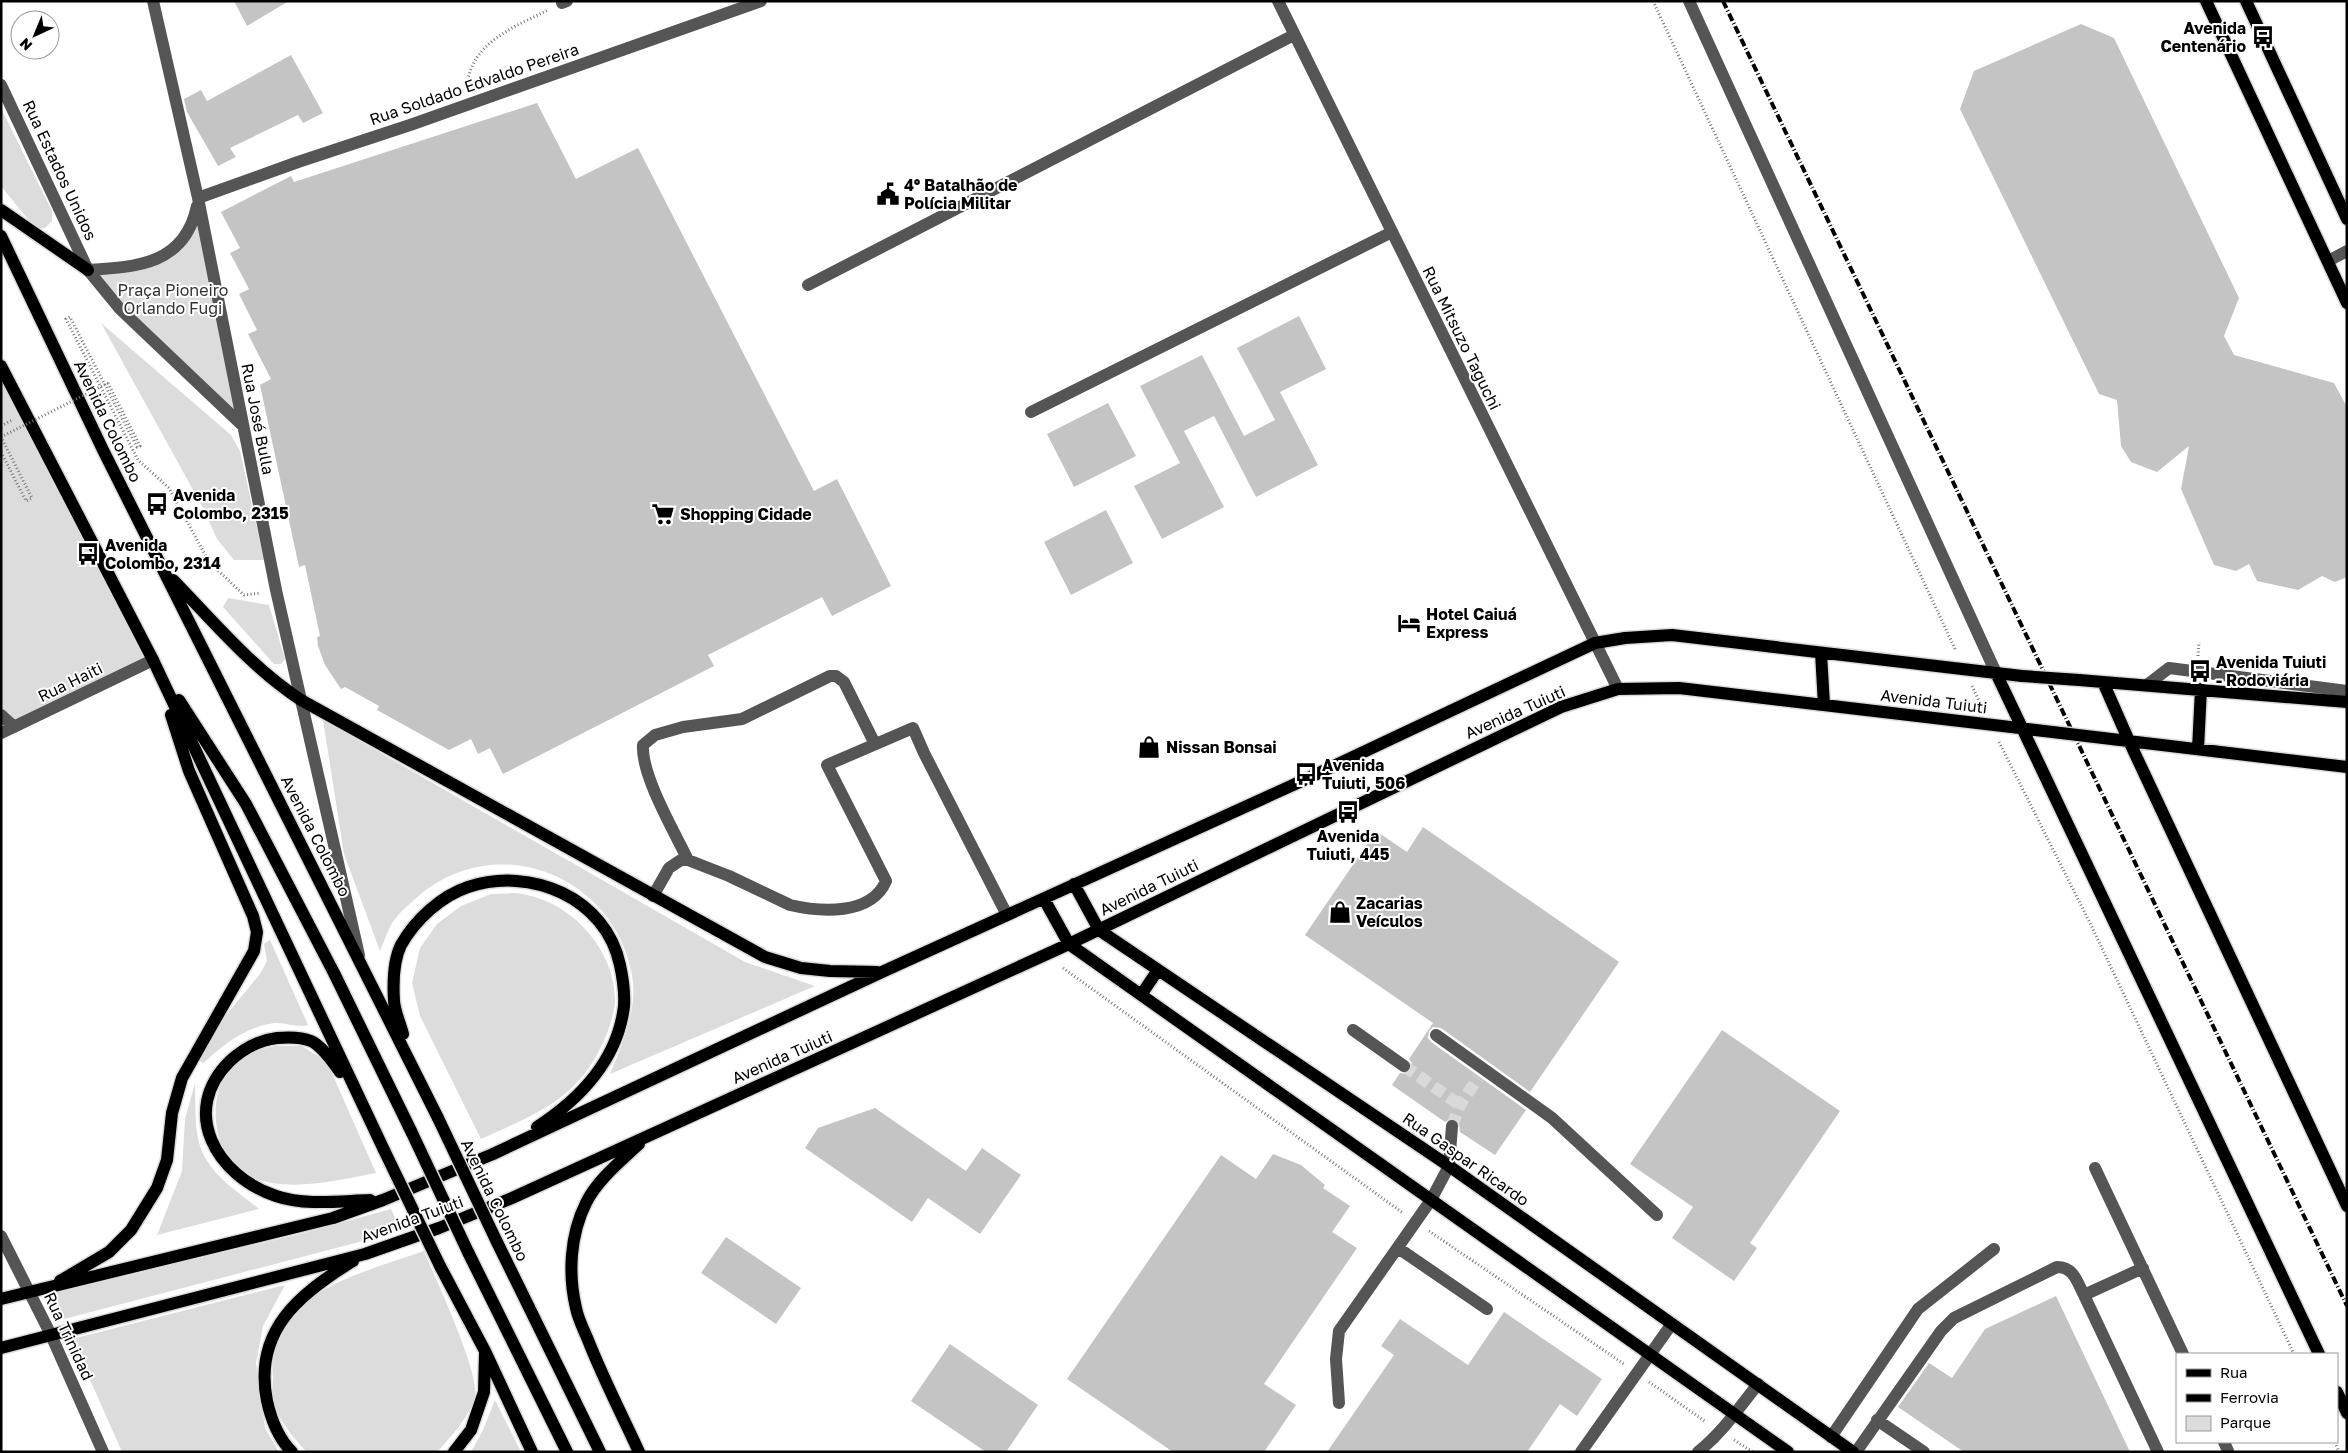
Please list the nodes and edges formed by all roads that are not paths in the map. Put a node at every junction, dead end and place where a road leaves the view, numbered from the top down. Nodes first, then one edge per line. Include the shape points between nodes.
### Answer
1 (153, 1) edge
2 (1278, 1) edge
3 (1689, 1) edge
4 (2206, 1) edge
5 (2246, 1) edge
6 (753, 3) edge
7 (1294, 34) junction
8 (1, 85) edge
9 (198, 198) junction
10 (1, 210) edge
11 (2347, 219) edge
12 (1392, 232) junction
13 (1, 236) edge
14 (2347, 251) edge
15 (2328, 261) junction
16 (88, 270) junction
17 (808, 285) dead end
18 (2347, 303) edge
19 (1, 366) edge
20 (1031, 412) dead end
21 (243, 426) junction
22 (164, 570) junction
23 (1595, 643) junction
24 (1821, 653) junction
25 (153, 660) junction
26 (1996, 673) junction
27 (2103, 682) junction
28 (2147, 685) junction
29 (1618, 689) junction
30 (2201, 689) junction
31 (2347, 691) edge
32 (301, 700) junction
33 (2347, 702) edge
34 (1824, 705) junction
35 (1, 715) edge
36 (14, 727) junction
37 (2022, 728) junction
38 (1, 733) edge
39 (2129, 741) junction
40 (875, 744) junction
41 (2198, 749) junction
42 (2347, 767) edge
43 (688, 860) junction
44 (1074, 884) junction
45 (653, 896) junction
46 (1044, 899) junction
47 (1007, 915) junction
48 (1099, 930) junction
49 (1069, 944) junction
50 (360, 960) junction
51 (1158, 970) junction
52 (882, 972) junction
53 (1141, 995) junction
54 (1353, 1030) dead end
55 (1436, 1034) dead end
56 (1404, 1066) tunnel mouth
57 (414, 1069) junction
58 (357, 1095) junction
59 (1452, 1126) tunnel mouth
60 (649, 1135) junction
61 (493, 1154) junction
62 (1449, 1166) junction
63 (2095, 1168) dead end
64 (383, 1200) junction
65 (1431, 1200) junction
66 (2347, 1206) edge
67 (1657, 1215) dead end
68 (1, 1236) edge
69 (1398, 1248) junction
70 (1994, 1249) dead end
71 (365, 1254) junction
72 (2143, 1268) junction
73 (48, 1287) junction
74 (30, 1292) junction
75 (2084, 1295) junction
76 (1, 1299) edge
77 (1487, 1309) dead end
78 (1671, 1325) junction
79 (51, 1335) junction
80 (1, 1348) edge
81 (485, 1352) junction
82 (2183, 1353) edge
83 (2319, 1353) edge
84 (1650, 1355) junction
85 (1758, 1384) junction
86 (2338, 1394) edge
87 (1339, 1403) dead end
88 (2347, 1413) edge
89 (1735, 1414) junction
90 (1877, 1420) junction
91 (1831, 1437) junction
92 (103, 1452) edge
93 (292, 1452) edge
94 (454, 1452) edge
95 (532, 1452) edge
96 (567, 1452) edge
97 (600, 1452) edge
98 (640, 1452) edge
99 (1581, 1452) edge
100 (1698, 1452) edge
101 (1788, 1452) edge
102 (1854, 1452) edge
103 (1924, 1452) edge
104 (2158, 1452) edge

1 - 9 street, Rua José Bulla
2 - 7 street, Rua Mitsuzo Taguchi
3 - 26 street
4 - 15 main road
5 - 11 main road
6 - 9 street, Rua Soldado Edvaldo Pereira
7 - 12 street, Rua Mitsuzo Taguchi
7 - 17 street
8 - 16 street, Rua Estados Unidos
9 - 16 street via 194,221 172,251 151,262 125,268
9 - 21 street, Rua José Bulla
10 - 16 main road
12 - 20 street
12 - 23 street, Rua Mitsuzo Taguchi
13 - 22 main road, Avenida Colombo
14 - 15 street
15 - 18 main road
16 - 21 street via 120,309
19 - 25 main road
21 - 32 street, Rua José Bulla
22 - 32 main road via 254,664
22 - 50 main road, Avenida Colombo
23 - 24 main road, Avenida Tuiuti via 1672,634
23 - 29 street, Rua Mitsuzo Taguchi
23 - 44 main road, Avenida Tuiuti
24 - 26 main road, Avenida Tuiuti
24 - 34 main road
25 - 36 street, Rua Haiti
25 - 58 main road
25 - 73 main road via 189,771 253,916 257,932 254,951 182,1078 172,1114 167,1160 157,1188 131,1230 109,1252
25 - 96 main road, bridge via 246,804 334,972
26 - 27 main road, Avenida Tuiuti, bridge
26 - 37 main road
27 - 28 main road, Avenida Tuiuti
27 - 39 main road
28 - 30 main road, Avenida Tuiuti
28 - 31 street via 2169,668
29 - 34 main road, Avenida Tuiuti via 1679,688
29 - 48 main road, Avenida Tuiuti via 1561,707
30 - 33 main road, Avenida Tuiuti
30 - 41 main road
32 - 45 main road
32 - 50 street, Rua José Bulla
34 - 37 main road, Avenida Tuiuti
35 - 36 street
36 - 38 street, Rua Haiti
37 - 39 main road, Avenida Tuiuti, bridge
37 - 83 main road
39 - 41 main road, Avenida Tuiuti
39 - 66 main road
40 - 43 street via 828,765 886,881 878,893 864,902 838,909 790,905
40 - 43 street via 844,682 836,676 742,719 683,727 655,735 643,745 642,758
40 - 47 street via 913,728
41 - 42 main road, Avenida Tuiuti
43 - 45 street via 677,861 669,868
44 - 46 main road, Avenida Tuiuti
44 - 48 main road, Rua Gaspar Ricardo
45 - 52 main road via 765,958 810,969
46 - 47 main road, Avenida Tuiuti
46 - 49 main road
47 - 52 main road, Avenida Tuiuti
48 - 49 main road, Avenida Tuiuti
48 - 51 main road, Rua Gaspar Ricardo
49 - 53 main road
49 - 60 main road, Avenida Tuiuti
50 - 57 main road, Avenida Colombo
51 - 53 main road
51 - 62 main road, Rua Gaspar Ricardo
52 - 61 main road, Avenida Tuiuti
53 - 65 main road
54 - 56 street
55 - 67 street via 1481,1074 1552,1118
57 - 61 main road via 394,1003 394,976 400,946 420,918 468,887 496,882 530,882 557,889 583,904 606,929 618,956 625,991 622,1020 610,1054 590,1082 561,1111
57 - 97 main road, Avenida Colombo, bridge
58 - 64 main road via 331,1059 312,1042 289,1037 269,1039 252,1045 220,1071 210,1090 206,1115 210,1140 223,1162 245,1181 276,1196 310,1202
58 - 81 main road, bridge
59 - 62 street
60 - 71 main road, Avenida Tuiuti via 512,1198
60 - 98 main road via 609,1172 586,1202 573,1247 572,1276 576,1309
61 - 64 main road, Avenida Tuiuti
62 - 65 street
62 - 78 main road, Rua Gaspar Ricardo
63 - 72 street
64 - 73 main road, Avenida Tuiuti via 333,1218
65 - 69 street
65 - 84 main road
68 - 74 street, Rua Trinidad
69 - 77 street
69 - 87 street via 1339,1331 1336,1359
70 - 91 street via 1918,1309
71 - 79 main road, Avenida Tuiuti
71 - 93 main road via 317,1283 286,1314 270,1340 265,1390 272,1420
72 - 75 street
72 - 82 street
73 - 74 main road, Avenida Tuiuti
74 - 76 main road, Avenida Tuiuti
74 - 79 street, Rua Trinidad
75 - 90 street via 2072,1271 2057,1267 1954,1318 1941,1331
75 - 104 street
78 - 84 street
78 - 85 main road, Rua Gaspar Ricardo
79 - 80 main road, Avenida Tuiuti
79 - 92 street, Rua Trinidad
81 - 94 main road via 484,1392 471,1430
81 - 95 main road
84 - 89 main road
84 - 99 street
85 - 89 street
85 - 91 main road, Rua Gaspar Ricardo
86 - 88 main road
89 - 100 street
89 - 101 main road
90 - 102 street
90 - 103 street
91 - 102 main road, Rua Gaspar Ricardo

